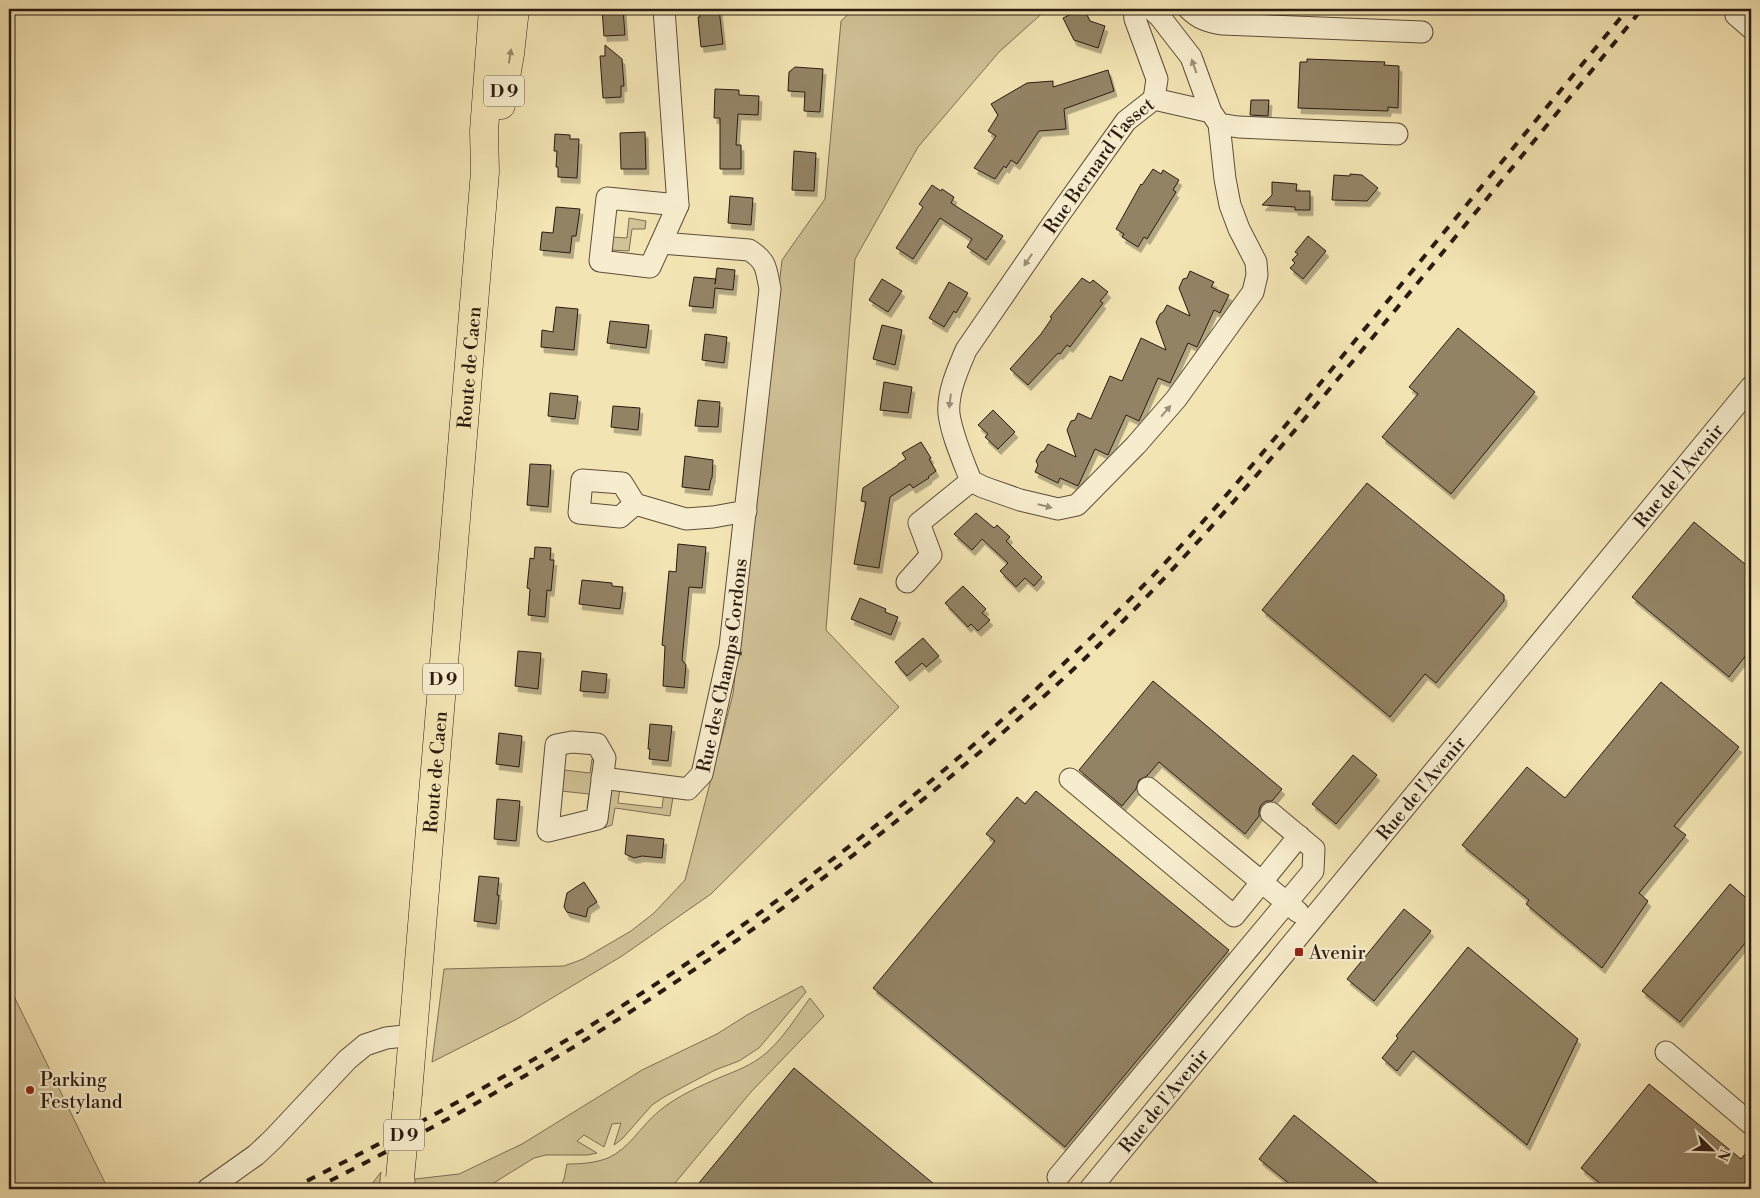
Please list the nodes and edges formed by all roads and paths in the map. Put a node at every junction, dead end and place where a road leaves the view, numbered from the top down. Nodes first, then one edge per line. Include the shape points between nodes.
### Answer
1 (493, 9) edge
2 (515, 9) edge
3 (664, 9) edge
4 (1134, 9) edge
5 (1151, 9) edge
6 (1189, 9) edge
7 (1737, 9) edge
8 (1751, 28) edge
9 (1422, 32) dead end
10 (1154, 99) junction
11 (1215, 118) junction
12 (1397, 134) dead end
13 (485, 172) junction
14 (678, 205) junction
15 (660, 243) junction
16 (1751, 387) edge
17 (971, 481) junction
18 (635, 504) dead end
19 (746, 511) junction
20 (907, 582) dead end
21 (602, 778) dead end
22 (1070, 779) dead end
23 (1148, 788) dead end
24 (1271, 813) dead end
25 (1299, 836) junction
26 (1262, 882) junction
27 (1287, 903) junction
28 (1310, 922) junction
29 (413, 1035) junction
30 (1666, 1052) dead end
31 (1751, 1124) edge
32 (1058, 1177) dead end
33 (400, 1183) edge
34 (208, 1189) edge
35 (1090, 1189) edge

1 - 13 main road, D 9 via 484,131
13 -> 2 main road, D 9 via 500,112
3 - 14 street
4 - 10 street via 1157,79
11 -> 5 street via 1191,57
6 - 9 street via 1207,22 1223,24
7 - 8 street via 1736,15
10 - 11 street, Rue Bernard Tasset
10 -> 17 street, Rue Bernard Tasset via 1126,121 966,350 956,373 949,413
11 - 12 street, Rue Bernard Tasset via 1238,127
17 -> 11 street via 1020,500 1058,509 1077,505 1176,399 1253,292 1256,262 1230,205
13 - 29 main road, Route de Caen / D 9
14 - 15 street
14 - 15 street via 607,198 600,261 650,267
15 - 19 street, Rue des Champs Cordons via 749,250 761,257 766,268 770,289
16 - 28 street, Rue de l'Avenir
17 - 20 street via 919,523 931,555
18 - 19 street via 686,519
19 - 21 street, Rue des Champs Cordons via 730,647 702,774 688,789
22 - 26 street via 1234,916
23 - 26 street
24 - 25 street
25 - 26 street
25 - 27 street via 1314,849 1313,872
26 - 27 street
27 - 28 street
27 - 32 street
28 - 35 street, Rue de l'Avenir
29 - 33 main road, Route de Caen / D 9, bridge
29 - 34 street via 386,1038 365,1045 256,1155
30 - 31 street

